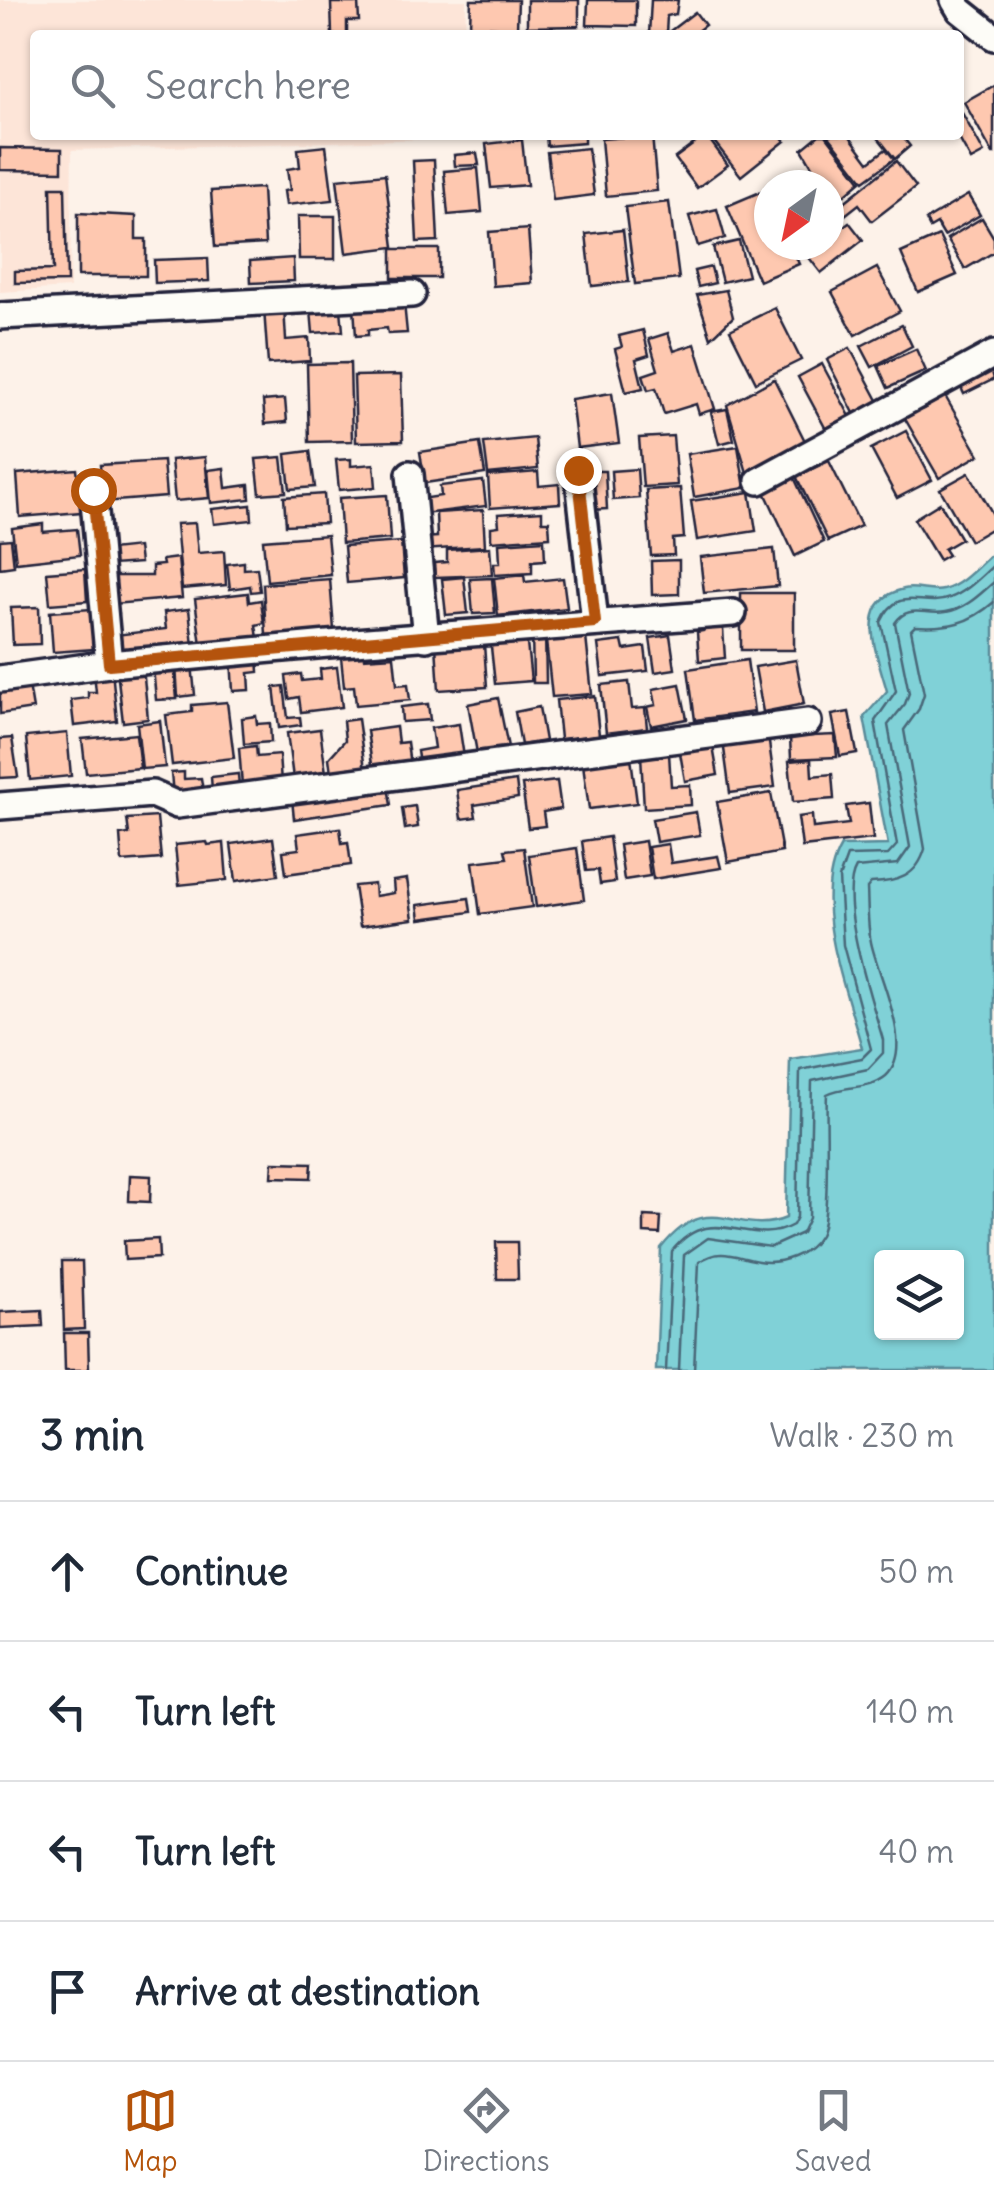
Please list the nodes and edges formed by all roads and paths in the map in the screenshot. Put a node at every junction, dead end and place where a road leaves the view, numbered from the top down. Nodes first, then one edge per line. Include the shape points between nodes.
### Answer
1 (954, 0) edge
2 (994, 36) edge
3 (412, 294) dead end
4 (0, 316) edge
5 (994, 354) edge
6 (578, 470) dead end
7 (410, 474) dead end
8 (759, 482) dead end
9 (93, 490) dead end
10 (733, 613) dead end
11 (595, 622) junction
12 (426, 638) junction
13 (109, 664) junction
14 (0, 679) edge
15 (808, 722) dead end
16 (0, 806) edge

1 - 2 street
3 - 4 street
5 - 8 street
6 - 11 street
7 - 12 street
9 - 13 street
10 - 11 street
11 - 12 street
12 - 13 street
13 - 14 street
15 - 16 street via 177,805 152,794

